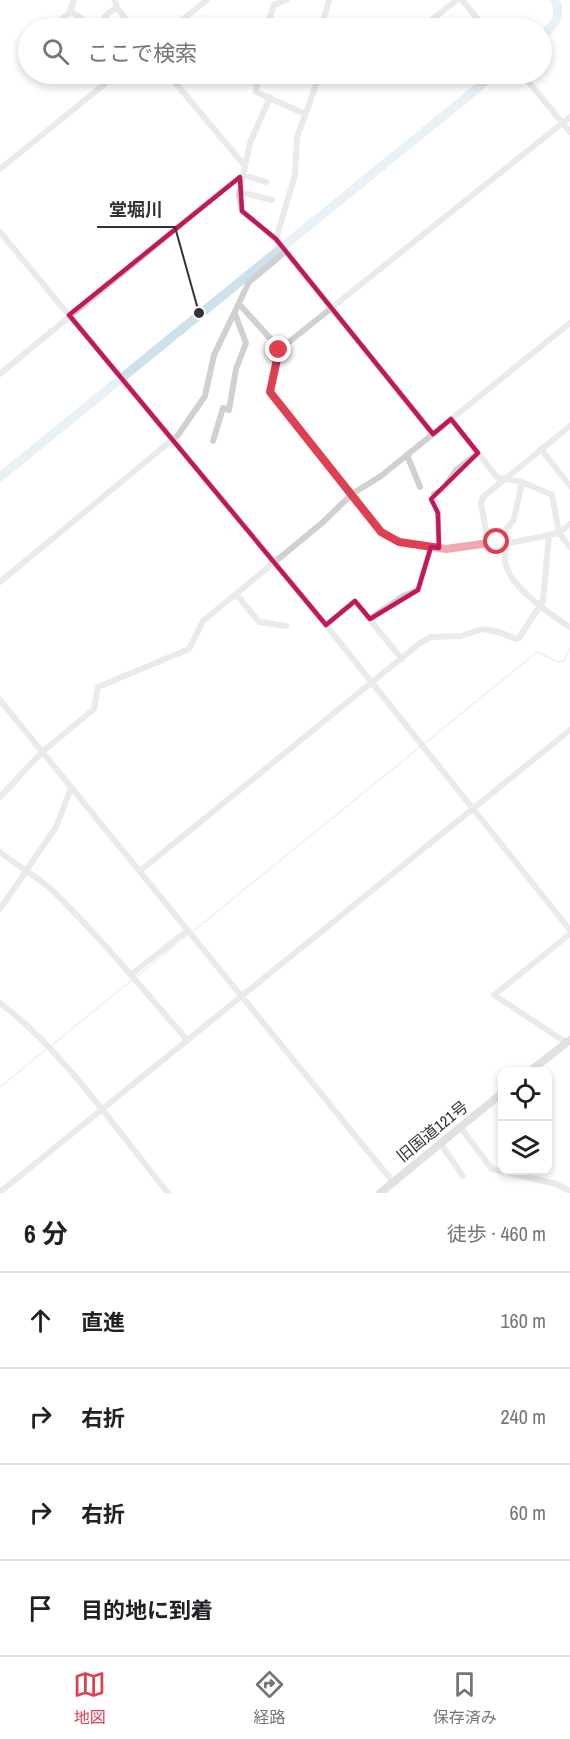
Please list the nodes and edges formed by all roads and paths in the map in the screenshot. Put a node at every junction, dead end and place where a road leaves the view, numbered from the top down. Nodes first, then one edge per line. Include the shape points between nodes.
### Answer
1 (74, 0) edge
2 (115, 0) edge
3 (207, 0) edge
4 (286, 0) edge
5 (329, 0) edge
6 (457, 0) edge
7 (462, 0) edge
8 (117, 8) junction
9 (70, 11) junction
10 (64, 18) edge
11 (81, 18) edge
12 (104, 18) edge
13 (125, 18) edge
14 (184, 18) edge
15 (269, 18) edge
16 (324, 18) edge
17 (434, 18) edge
18 (477, 18) edge
19 (105, 84) edge
20 (176, 84) edge
21 (257, 84) edge
22 (316, 84) edge
23 (530, 84) edge
24 (270, 98) junction
25 (305, 114) junction
26 (570, 117) edge
27 (563, 123) junction
28 (570, 132) edge
29 (244, 166) junction
30 (0, 170) edge
31 (243, 176) junction
32 (266, 182) dead end
33 (240, 192) junction
34 (272, 200) dead end
35 (0, 232) edge
36 (276, 239) junction
37 (285, 252) junction
38 (240, 305) junction
39 (332, 307) junction
40 (235, 314) junction
41 (69, 315) junction
42 (570, 323) edge
43 (279, 350) junction
44 (0, 374) edge
45 (451, 419) junction
46 (570, 426) edge
47 (433, 434) junction
48 (213, 441) dead end
49 (171, 442) junction
50 (541, 449) junction
51 (478, 453) junction
52 (407, 455) junction
53 (504, 479) junction
54 (522, 482) junction
55 (570, 486) edge
56 (420, 487) dead end
57 (352, 494) junction
58 (570, 524) edge
59 (559, 533) junction
60 (549, 536) junction
61 (488, 542) junction
62 (501, 543) junction
63 (570, 547) edge
64 (431, 548) junction
65 (439, 548) junction
66 (273, 563) junction
67 (0, 582) edge
68 (236, 594) junction
69 (540, 606) junction
70 (370, 619) junction
71 (326, 625) junction
72 (286, 627) dead end
73 (570, 627) edge
74 (402, 659) junction
75 (372, 684) junction
76 (0, 700) edge
77 (570, 730) edge
78 (42, 752) junction
79 (71, 788) junction
80 (0, 797) edge
81 (473, 809) junction
82 (0, 852) edge
83 (140, 871) junction
84 (25, 872) junction
85 (0, 909) edge
86 (188, 930) junction
87 (570, 932) edge
88 (135, 976) junction
89 (242, 996) junction
90 (0, 1004) edge
91 (187, 1040) junction
92 (568, 1041) edge
93 (534, 1067) edge
94 (498, 1096) edge
95 (101, 1111) junction
96 (460, 1127) junction
97 (440, 1143) junction
98 (463, 1176) dead end
99 (393, 1182) junction
100 (570, 1191) edge
101 (0, 1192) edge
102 (168, 1193) edge
103 (380, 1193) edge

1 - 9 street
2 - 8 street
3 - 14 street
4 - 15 street via 273,5
5 - 16 street
6 - 17 street
7 - 18 street
8 - 12 street
8 - 13 street
9 - 10 street
9 - 11 street
19 - 30 street
20 - 29 street
21 - 24 street via 256,92
22 - 25 street
23 - 27 street
24 - 25 street
24 - 29 street
25 - 36 street via 297,137 295,175
26 - 27 street
27 - 28 street
27 - 39 street
29 - 31 street
31 - 32 street
31 - 33 street
31 - 41 street
33 - 34 street
33 - 36 street via 242,211
35 - 41 street
36 - 37 street
37 - 38 street via 249,282
37 - 39 street
38 - 40 street
38 - 43 street
39 - 43 street
39 - 47 street
40 - 48 street via 245,348 236,369 229,410 223,408
40 - 49 street via 214,355 203,400
41 - 44 street
41 - 49 street
42 - 45 street
43 - 57 street via 270,392
45 - 47 street
45 - 51 street
46 - 50 street
47 - 52 street
49 - 66 street
49 - 67 street
50 - 53 street
50 - 55 street
51 - 53 street
51 - 65 street via 434,495
52 - 56 street
52 - 57 street
53 - 54 street
53 - 61 street via 485,494 481,503
54 - 59 street via 553,496
54 - 62 street via 514,519
57 - 64 street via 386,536
57 - 66 street
58 - 59 street
59 - 60 street
59 - 63 street
60 - 62 street
60 - 69 street
61 - 62 street
61 - 65 street
62 - 69 street via 509,573
64 - 65 street
64 - 70 street via 418,590 402,596
66 - 68 street
66 - 71 street
68 - 72 street via 259,622
68 - 78 street via 199,625 189,649 99,687 94,709
69 - 73 street
69 - 74 street via 516,639 482,629 461,636 431,637
70 - 71 street via 354,602
70 - 74 street
71 - 75 street
74 - 75 street
75 - 81 street
75 - 83 street
76 - 78 street
77 - 81 street
78 - 79 street
78 - 80 street
79 - 83 street
79 - 84 street via 56,827
81 - 87 street
81 - 89 street
82 - 84 street
83 - 86 street
84 - 85 street
84 - 88 street via 50,889
86 - 88 street
86 - 89 street
87 - 92 street via 494,995
88 - 91 street
89 - 91 street
89 - 99 street
90 - 95 street via 32,1030
91 - 95 street
92 - 93 street
94 - 96 street, 旧国道121号
95 - 101 street
95 - 102 street
96 - 97 street, 旧国道121号
96 - 100 street via 492,1169
97 - 98 street
97 - 99 street, 旧国道121号
99 - 103 street, 旧国道121号

